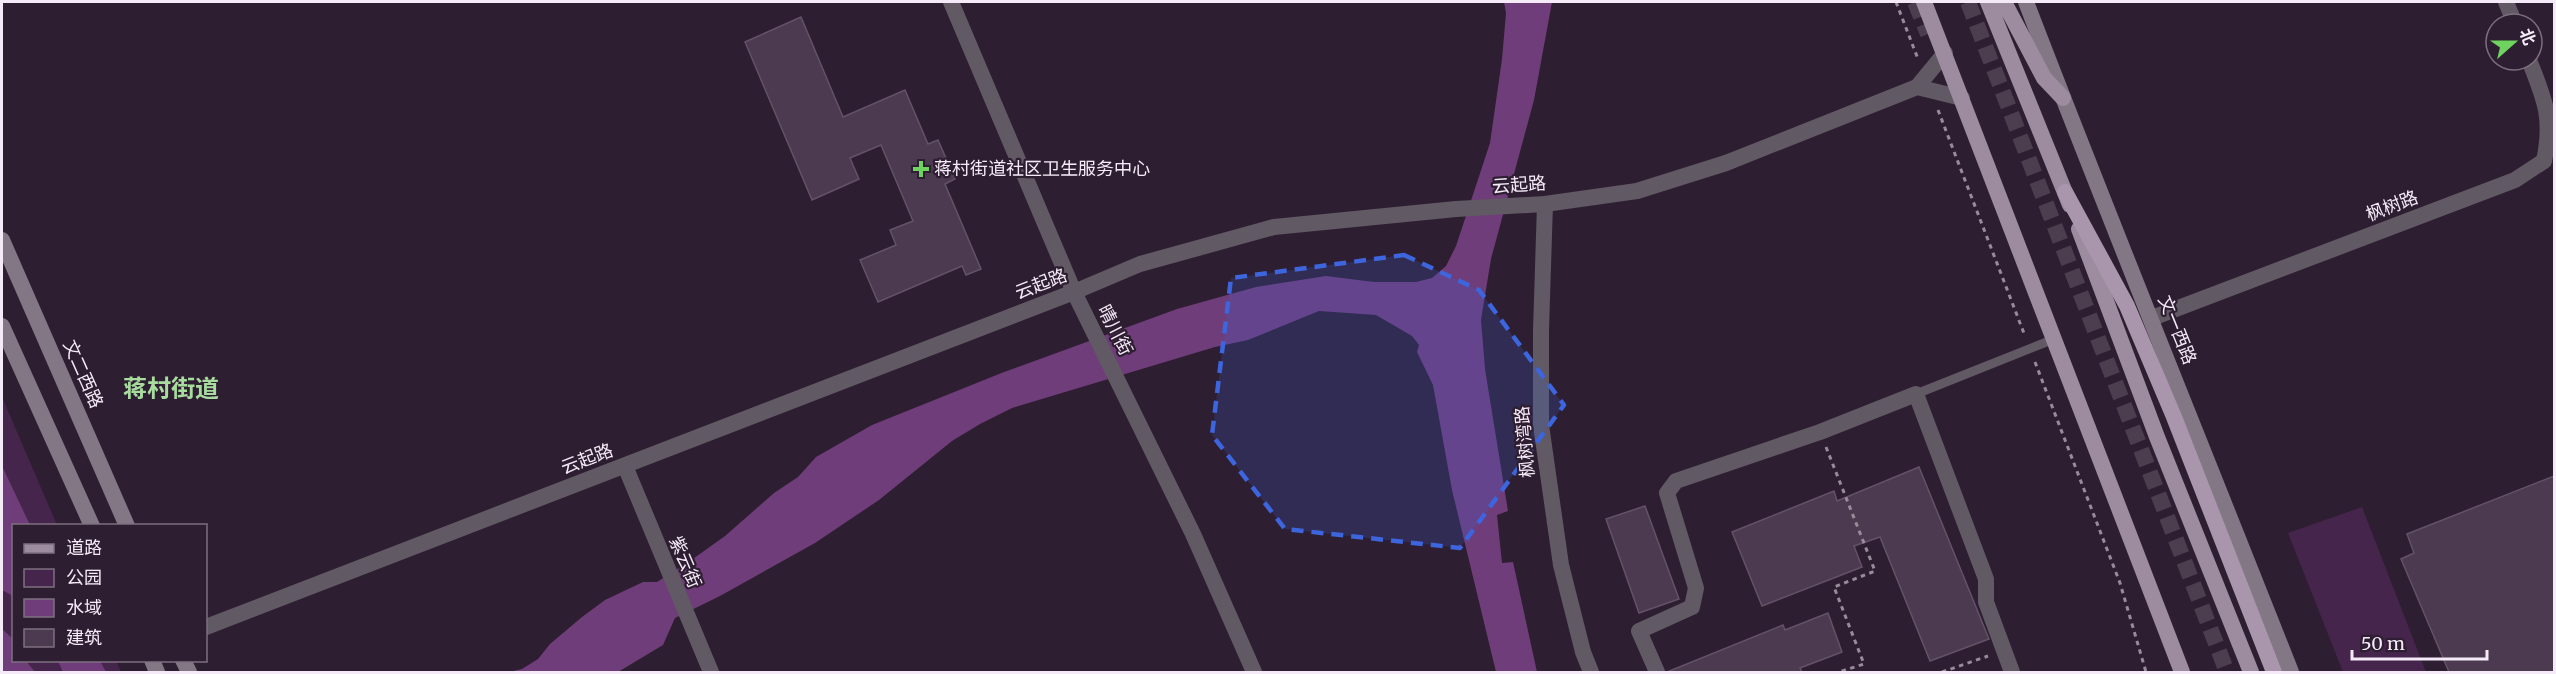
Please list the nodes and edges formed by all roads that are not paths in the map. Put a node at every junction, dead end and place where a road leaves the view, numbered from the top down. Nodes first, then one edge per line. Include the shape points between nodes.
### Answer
1 (951, 2) edge
2 (1924, 2) edge
3 (1988, 2) edge
4 (2004, 2) edge
5 (2026, 2) edge
6 (1945, 53) junction
7 (2534, 72) edge
8 (1917, 87) junction
9 (1962, 98) junction
10 (2063, 98) junction
11 (2065, 192) junction
12 (1545, 204) junction
13 (2, 240) edge
14 (1074, 292) junction
15 (2152, 318) junction
16 (2, 326) edge
17 (2054, 339) junction
18 (1916, 394) junction
19 (625, 466) junction
20 (92, 524) edge
21 (126, 524) edge
22 (207, 627) edge
23 (711, 672) edge
24 (1254, 672) edge
25 (1591, 672) edge
26 (1657, 672) edge
27 (2012, 672) edge
28 (2182, 672) edge
29 (2252, 672) edge
30 (2274, 672) edge
31 (2291, 672) edge

1 - 14 street, 晴川街
2 - 6 main road
3 - 11 main road
4 - 10 main road via 2044,78
5 - 10 main road, 文一西路
6 - 8 street, 云起路
6 - 9 main road
7 - 15 street, 枫树路 via 2546,104 2550,135 2544,161 2515,180
8 - 9 street
8 - 12 street, 云起路 via 1726,163 1637,191
9 - 17 main road
10 - 15 main road, 文一西路
11 - 29 main road via 2157,437
11 - 30 highway via 2132,317
12 - 14 street, 云起路 via 1274,227 1140,264
12 - 25 street, 枫树湾路 via 1541,425 1561,565 1582,652
13 - 21 main road, 文二西路
14 - 19 street, 云起路
14 - 24 street, 晴川街 via 1193,534
15 - 31 main road, 文一西路
16 - 20 main road
17 - 18 lane
17 - 28 main road
18 - 26 street via 1820,432 1676,481 1667,493 1696,588 1692,607 1640,631
18 - 27 street via 1986,579 1986,602
19 - 22 street, 云起路
19 - 23 street, 紫云街

